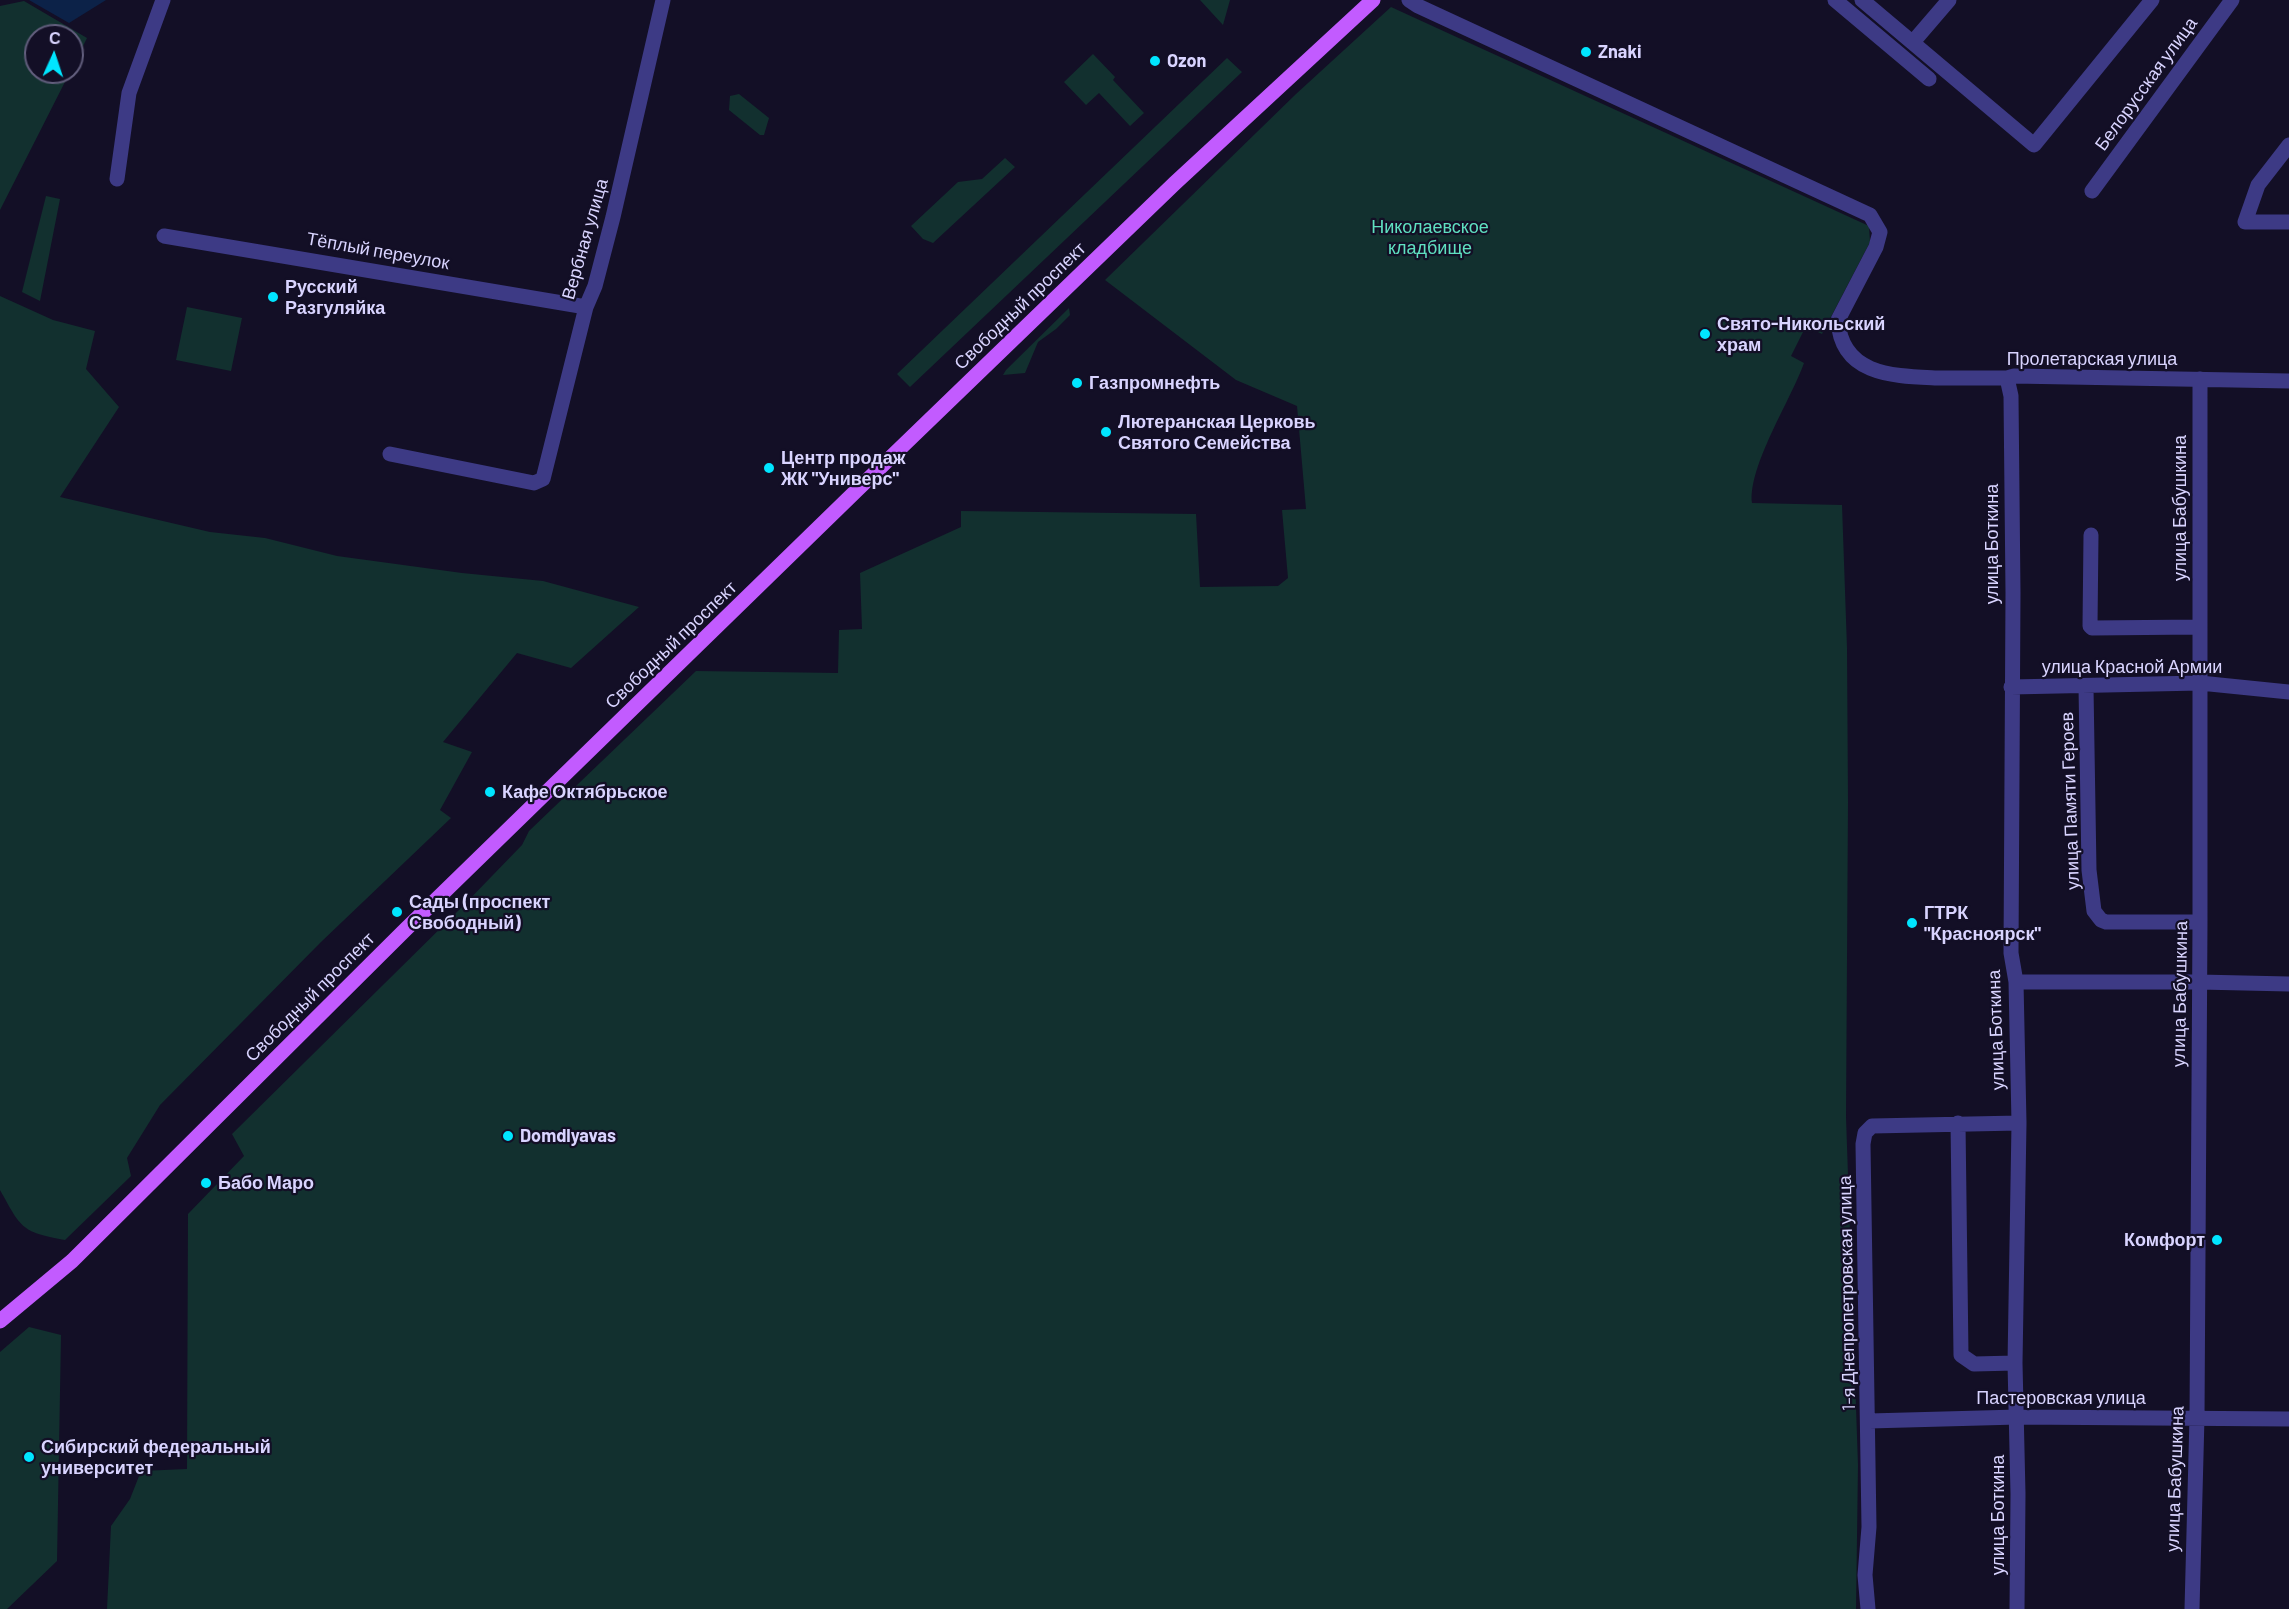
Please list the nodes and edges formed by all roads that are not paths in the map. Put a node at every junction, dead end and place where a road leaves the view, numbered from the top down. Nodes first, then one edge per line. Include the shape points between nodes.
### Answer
1 (163, 0) edge
2 (663, 0) edge
3 (1372, 0) edge
4 (1409, 0) edge
5 (1834, 0) edge
6 (1862, 0) edge
7 (1949, 0) edge
8 (2152, 0) edge
9 (2232, 0) edge
10 (1913, 42) junction
11 (1929, 79) dead end
12 (2289, 146) edge
13 (117, 179) dead end
14 (2092, 191) dead end
15 (2289, 222) edge
16 (164, 236) dead end
17 (586, 307) junction
18 (2007, 378) junction
19 (2199, 379) junction
20 (2289, 381) edge
21 (390, 454) dead end
22 (2091, 535) dead end
23 (2199, 627) junction
24 (2200, 683) junction
25 (2011, 687) junction
26 (2086, 687) junction
27 (2289, 692) edge
28 (2200, 922) junction
29 (2016, 982) junction
30 (2199, 982) junction
31 (2289, 984) edge
32 (1958, 1123) junction
33 (2019, 1123) junction
34 (0, 1321) edge
35 (2015, 1363) junction
36 (2018, 1417) junction
37 (2197, 1417) junction
38 (2289, 1419) edge
39 (1869, 1421) junction
40 (1868, 1609) edge
41 (2017, 1609) edge
42 (2192, 1609) edge

1 - 13 street via 129,93
2 - 17 street, Вербная улица via 614,217
3 - 34 main road, Свободный проспект via 1175,183 867,481 407,928 72,1261
4 - 18 street, Пролетарская улица via 1870,215 1880,232 1876,247 1838,320 1845,349 1855,359 1896,376
5 - 11 street
6 - 10 street
7 - 10 street
8 - 10 street via 2034,145
9 - 14 street, Белорусская улица
12 - 15 street via 2258,185 2245,222
16 - 17 street, Тёплый переулок
17 - 21 street, Вербная улица via 543,479 534,483
18 - 19 street, Пролетарская улица
18 - 25 street, улица Боткина via 2011,396
19 - 20 street, Пролетарская улица
19 - 23 street, улица Бабушкина
22 - 23 street via 2092,628
23 - 24 street, улица Бабушкина
24 - 26 street, улица Красной Армии
24 - 27 street, улица Красной Армии
24 - 28 street, улица Бабушкина
25 - 26 street, улица Красной Армии
25 - 29 street, улица Боткина via 2011,953
26 - 28 street, улица Памяти Героев via 2089,870 2094,911 2106,922
28 - 30 street, улица Бабушкина
29 - 30 street
29 - 33 street, улица Боткина
30 - 31 street
30 - 37 street, улица Бабушкина
32 - 33 street, 1-я Днепропетровская улица
32 - 35 street via 1961,1355 1974,1364
32 - 39 street, 1-я Днепропетровская улица via 1872,1126 1865,1133
33 - 35 street, улица Боткина
35 - 36 street, улица Боткина
36 - 37 street, Пастеровская улица
36 - 39 street, Пастеровская улица
36 - 41 street, улица Боткина
37 - 38 street, Пастеровская улица
37 - 42 street, улица Бабушкина
39 - 40 street, 1-я Днепропетровская улица via 1865,1575

